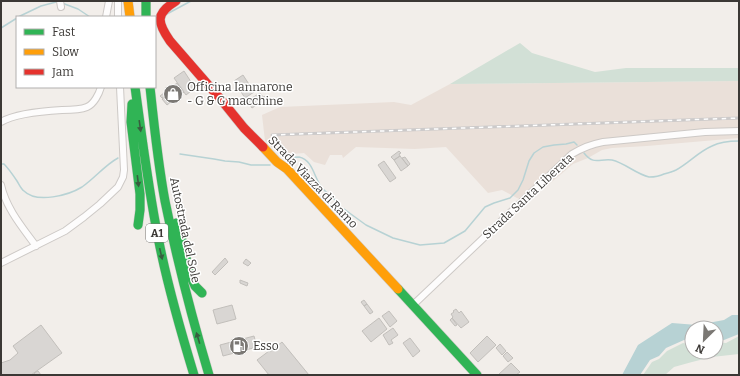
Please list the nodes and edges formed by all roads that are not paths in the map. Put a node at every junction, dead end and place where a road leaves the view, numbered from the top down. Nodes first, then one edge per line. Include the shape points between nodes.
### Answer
1 (109, 1) edge
2 (118, 1) edge
3 (128, 1) edge
4 (146, 1) edge
5 (176, 1) edge
6 (106, 16) edge
7 (118, 16) edge
8 (130, 16) edge
9 (146, 16) edge
10 (100, 88) edge
11 (120, 88) edge
12 (134, 88) edge
13 (134, 88) edge
14 (150, 88) edge
15 (1, 122) edge
16 (739, 132) edge
17 (1, 185) edge
18 (165, 201) junction
19 (138, 224) dead end
20 (36, 246) junction
21 (1, 264) edge
22 (202, 293) dead end
23 (413, 305) junction
24 (194, 375) edge
25 (209, 375) edge
26 (477, 375) edge

1 - 6 street
2 - 7 street
3 - 8 main road
4 - 9 main road
5 - 23 main road, Strada Viazza di Ramo via 164,9 160,19 170,41 244,128 287,170
10 - 15 street via 88,107 40,112
11 - 20 street via 124,170 118,187 65,231
12 -> 19 main road via 131,122 140,194
13 -> 24 main road, A1 via 161,254
14 - 18 main road, Autostrada del Sole / A1
16 - 23 street, Strada Santa Liberata via 705,132 603,142 579,150
17 - 20 street via 15,217
18 - 22 main road via 180,232 190,275
25 -> 18 main road, Autostrada del Sole / A1 via 182,278
20 - 21 street
23 - 26 main road, Strada Viazza di Ramo

